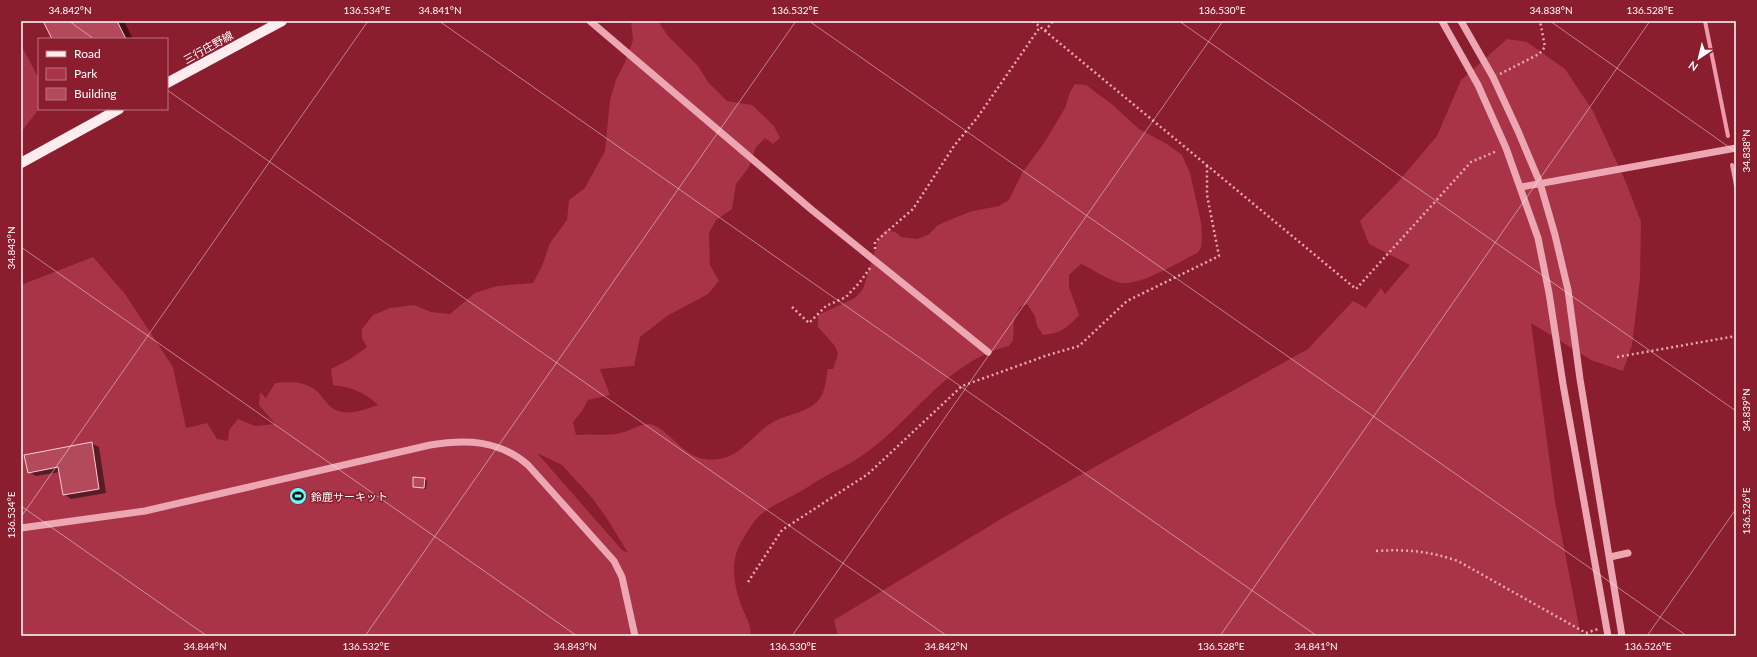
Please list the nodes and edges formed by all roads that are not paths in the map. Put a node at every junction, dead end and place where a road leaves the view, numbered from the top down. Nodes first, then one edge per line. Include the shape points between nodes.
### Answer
1 (282, 21) edge
2 (590, 21) edge
3 (1442, 21) edge
4 (1461, 21) edge
5 (168, 82) edge
6 (117, 110) edge
7 (1736, 148) edge
8 (21, 163) edge
9 (1540, 183) junction
10 (1520, 187) junction
11 (988, 352) dead end
12 (21, 528) edge
13 (1628, 553) dead end
14 (1610, 557) junction
15 (636, 636) edge
16 (1608, 636) edge
17 (1622, 636) edge

1 - 5 main road, 三行庄野線
2 - 11 street via 812,210
3 - 10 street via 1478,85
4 - 9 street via 1493,77
6 - 8 main road
7 - 9 street
9 - 10 street
9 - 14 street via 1568,290
10 - 16 street via 1538,238 1550,293 1563,384
12 - 15 street via 145,512 430,444 468,441 493,445 528,464 614,561 622,578
13 - 14 street
14 - 17 street

